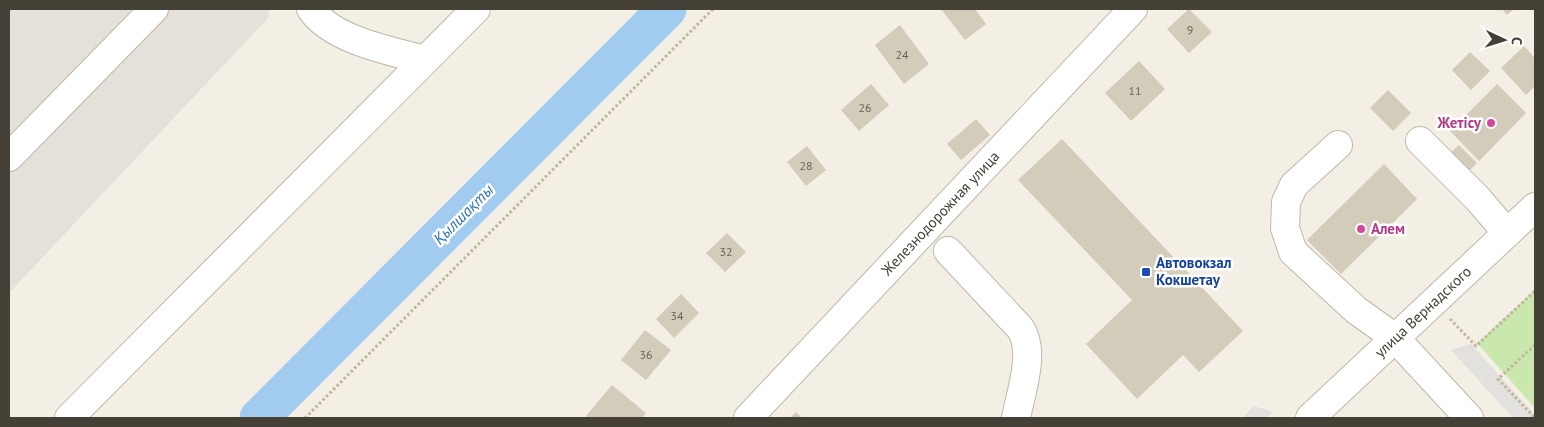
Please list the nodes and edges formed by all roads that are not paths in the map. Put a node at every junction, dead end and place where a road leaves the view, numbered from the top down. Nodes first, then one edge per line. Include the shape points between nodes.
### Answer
1 (154, 9) edge
2 (311, 9) edge
3 (476, 9) edge
4 (1133, 9) edge
5 (425, 60) junction
6 (1420, 141) dead end
7 (1338, 145) dead end
8 (9, 157) edge
9 (1535, 206) edge
10 (1507, 232) junction
11 (948, 251) dead end
12 (1395, 338) junction
13 (69, 418) edge
14 (748, 418) edge
15 (1016, 418) edge
16 (1310, 418) edge
17 (1469, 418) edge

1 - 8 street
2 - 5 street via 322,20 350,37
3 - 5 street
4 - 14 street, Железнодорожная улица
5 - 13 street
6 - 10 street
7 - 12 street via 1294,185 1286,202 1285,228 1293,252 1356,310
9 - 10 street, улица Вернадского
10 - 12 street, улица Вернадского
11 - 15 street via 1028,340
12 - 16 street, улица Вернадского
12 - 17 street

